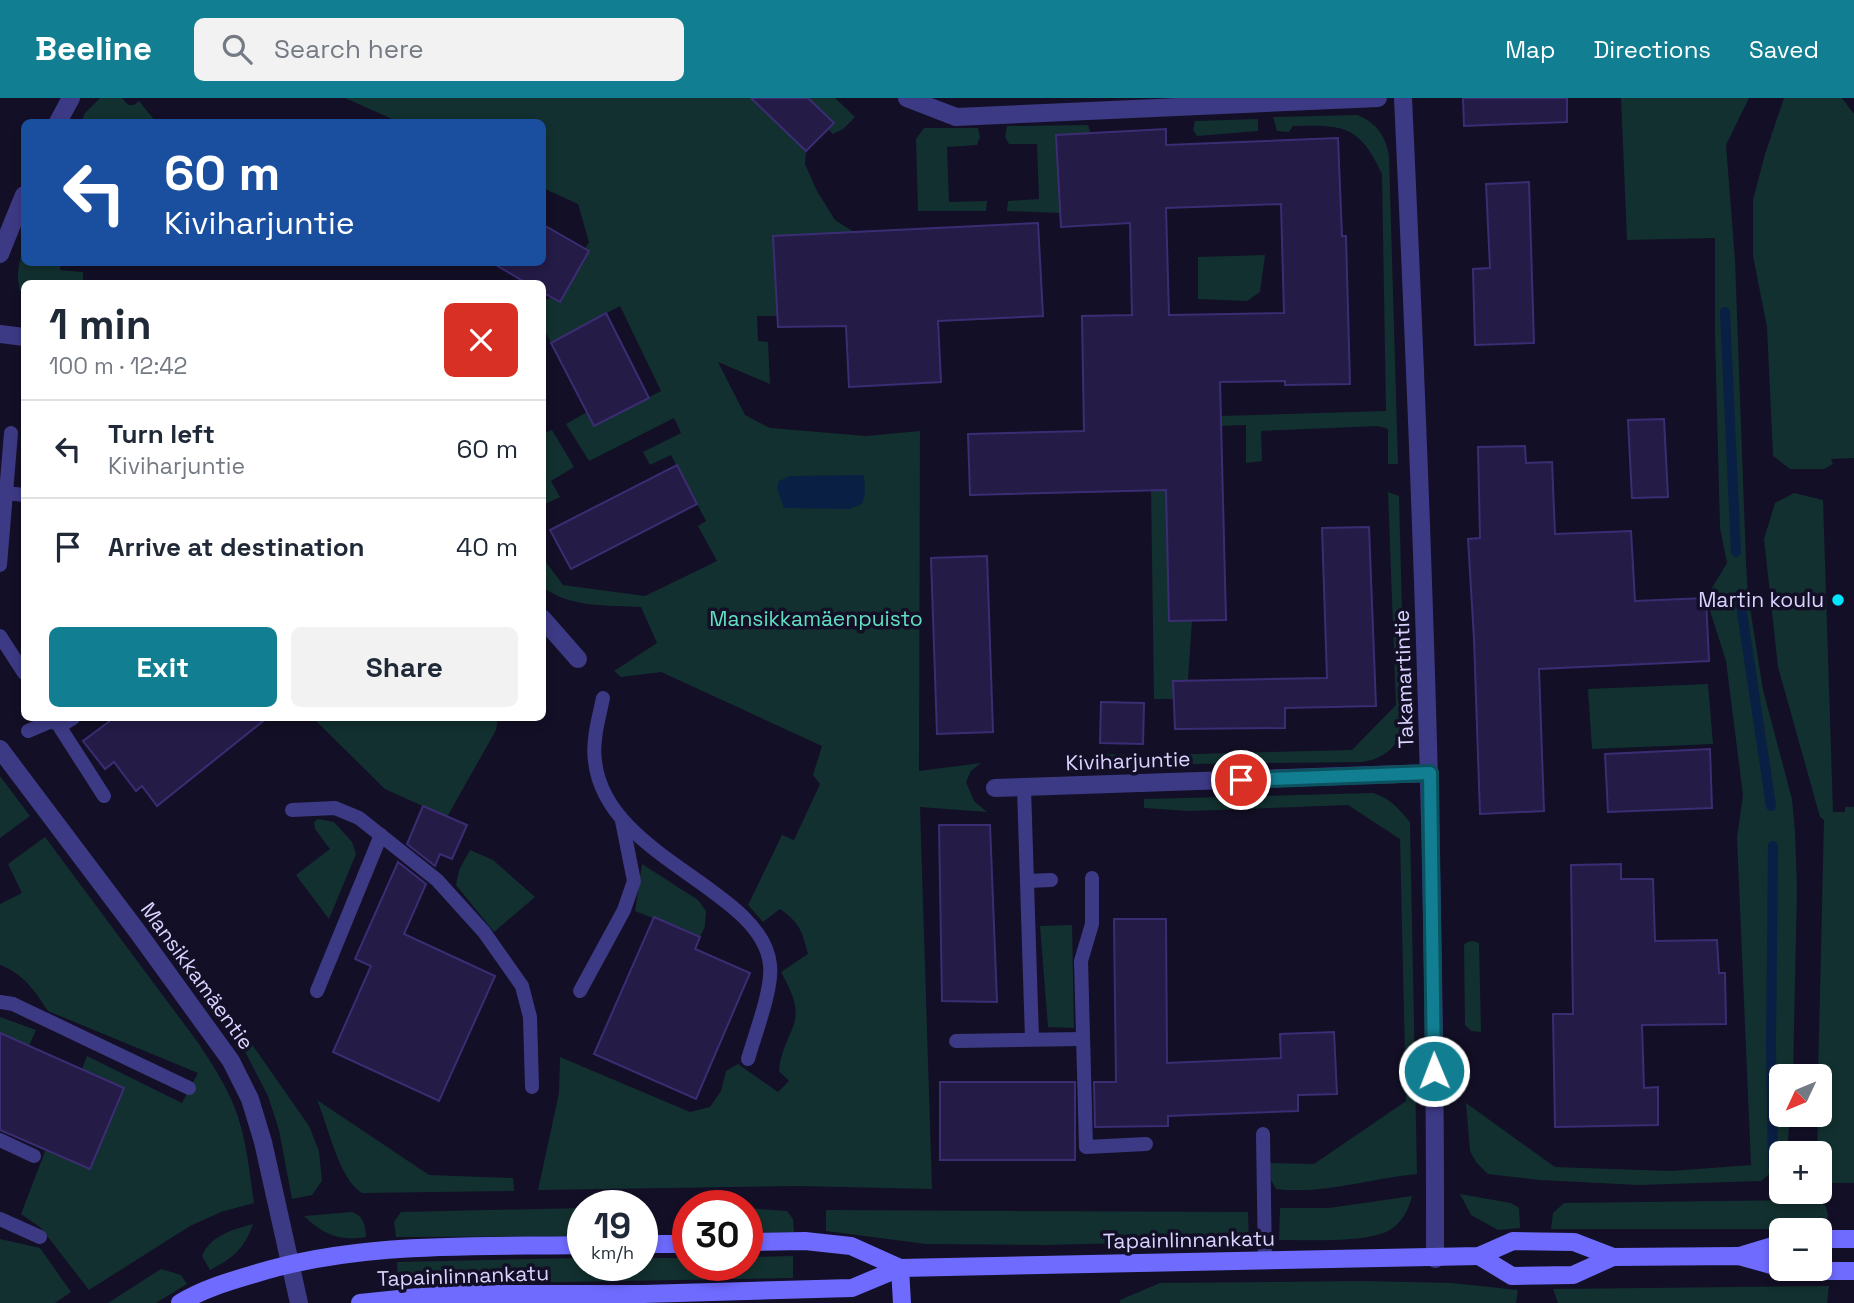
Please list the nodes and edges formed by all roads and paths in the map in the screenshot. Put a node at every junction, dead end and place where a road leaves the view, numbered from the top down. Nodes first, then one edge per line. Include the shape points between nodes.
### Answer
1 (71, 98) edge
2 (907, 98) edge
3 (1378, 98) edge
4 (1403, 98) edge
5 (60, 119) edge
6 (21, 202) edge
7 (0, 254) edge
8 (0, 334) edge
9 (21, 337) edge
10 (11, 433) dead end
11 (6, 493) junction
12 (21, 495) edge
13 (0, 565) edge
14 (546, 623) edge
15 (0, 636) edge
16 (578, 659) dead end
17 (21, 668) edge
18 (603, 698) dead end
19 (52, 721) edge
20 (56, 721) edge
21 (28, 731) dead end
22 (0, 749) edge
23 (1430, 773) junction
24 (1024, 788) junction
25 (995, 789) dead end
26 (104, 796) dead end
27 (292, 810) dead end
28 (622, 821) junction
29 (381, 835) junction
30 (1092, 878) dead end
31 (1051, 880) dead end
32 (1027, 881) junction
33 (580, 990) dead end
34 (317, 991) dead end
35 (0, 1002) edge
36 (1032, 1039) junction
37 (1083, 1039) junction
38 (956, 1041) dead end
39 (748, 1059) dead end
40 (532, 1087) dead end
41 (189, 1088) dead end
42 (1263, 1134) dead end
43 (0, 1140) edge
44 (1146, 1144) dead end
45 (34, 1156) dead end
46 (0, 1219) edge
47 (40, 1237) dead end
48 (1832, 1239) edge
49 (1854, 1239) edge
50 (763, 1242) edge
51 (567, 1245) edge
52 (1769, 1247) edge
53 (1479, 1256) junction
54 (1739, 1256) junction
55 (1613, 1257) junction
56 (1435, 1259) junction
57 (1265, 1261) junction
58 (289, 1263) junction
59 (1769, 1264) edge
60 (900, 1268) junction
61 (1832, 1272) edge
62 (1854, 1272) edge
63 (180, 1303) edge
64 (299, 1303) edge
65 (360, 1303) edge
66 (902, 1303) edge

1 - 5 street
2 - 3 street via 956,117
4 - 23 street, Takamartintie
6 - 7 street
8 - 9 street
10 - 11 lane
11 - 12 lane
11 - 13 lane
14 - 16 street
15 - 17 lane
18 - 28 lane via 594,760 601,790
19 - 21 lane
20 - 26 lane
22 - 58 street, Mansikkamäentie via 231,1061 263,1142
23 - 24 street, Kiviharjuntie
23 - 56 street, Takamartintie
24 - 25 street, Kiviharjuntie
24 - 32 lane
27 - 29 lane via 335,808 359,818
28 - 33 lane via 634,881 624,910
28 - 39 lane via 733,908 766,946 770,979
29 - 34 lane
29 - 40 lane via 442,886 484,932 522,986 530,1017
30 - 37 lane via 1092,924 1081,961
31 - 32 lane
32 - 36 lane
35 - 41 lane via 13,1004
36 - 37 lane
36 - 38 lane
37 - 44 lane via 1086,1147
42 - 57 lane
43 - 45 lane
46 - 47 lane
48 - 49 street
50 - 60 street, Tapainlinnankatu via 851,1246
51 - 58 street, Tapainlinnankatu via 383,1249
52 - 54 street, Tapainlinnankatu
53 - 55 street, Tapainlinnankatu via 1513,1241 1574,1242
53 - 55 street, Tapainlinnankatu via 1512,1276 1573,1275
53 - 56 street, Tapainlinnankatu
54 - 55 street, Tapainlinnankatu
54 - 59 street, Tapainlinnankatu
56 - 57 street, Tapainlinnankatu
57 - 60 street, Tapainlinnankatu
58 - 63 street, Tapainlinnankatu via 204,1289
58 - 64 street, Mansikkamäentie
60 - 65 street, Tapainlinnankatu via 852,1288 447,1294
60 - 66 street
61 - 62 street, Tapainlinnankatu

